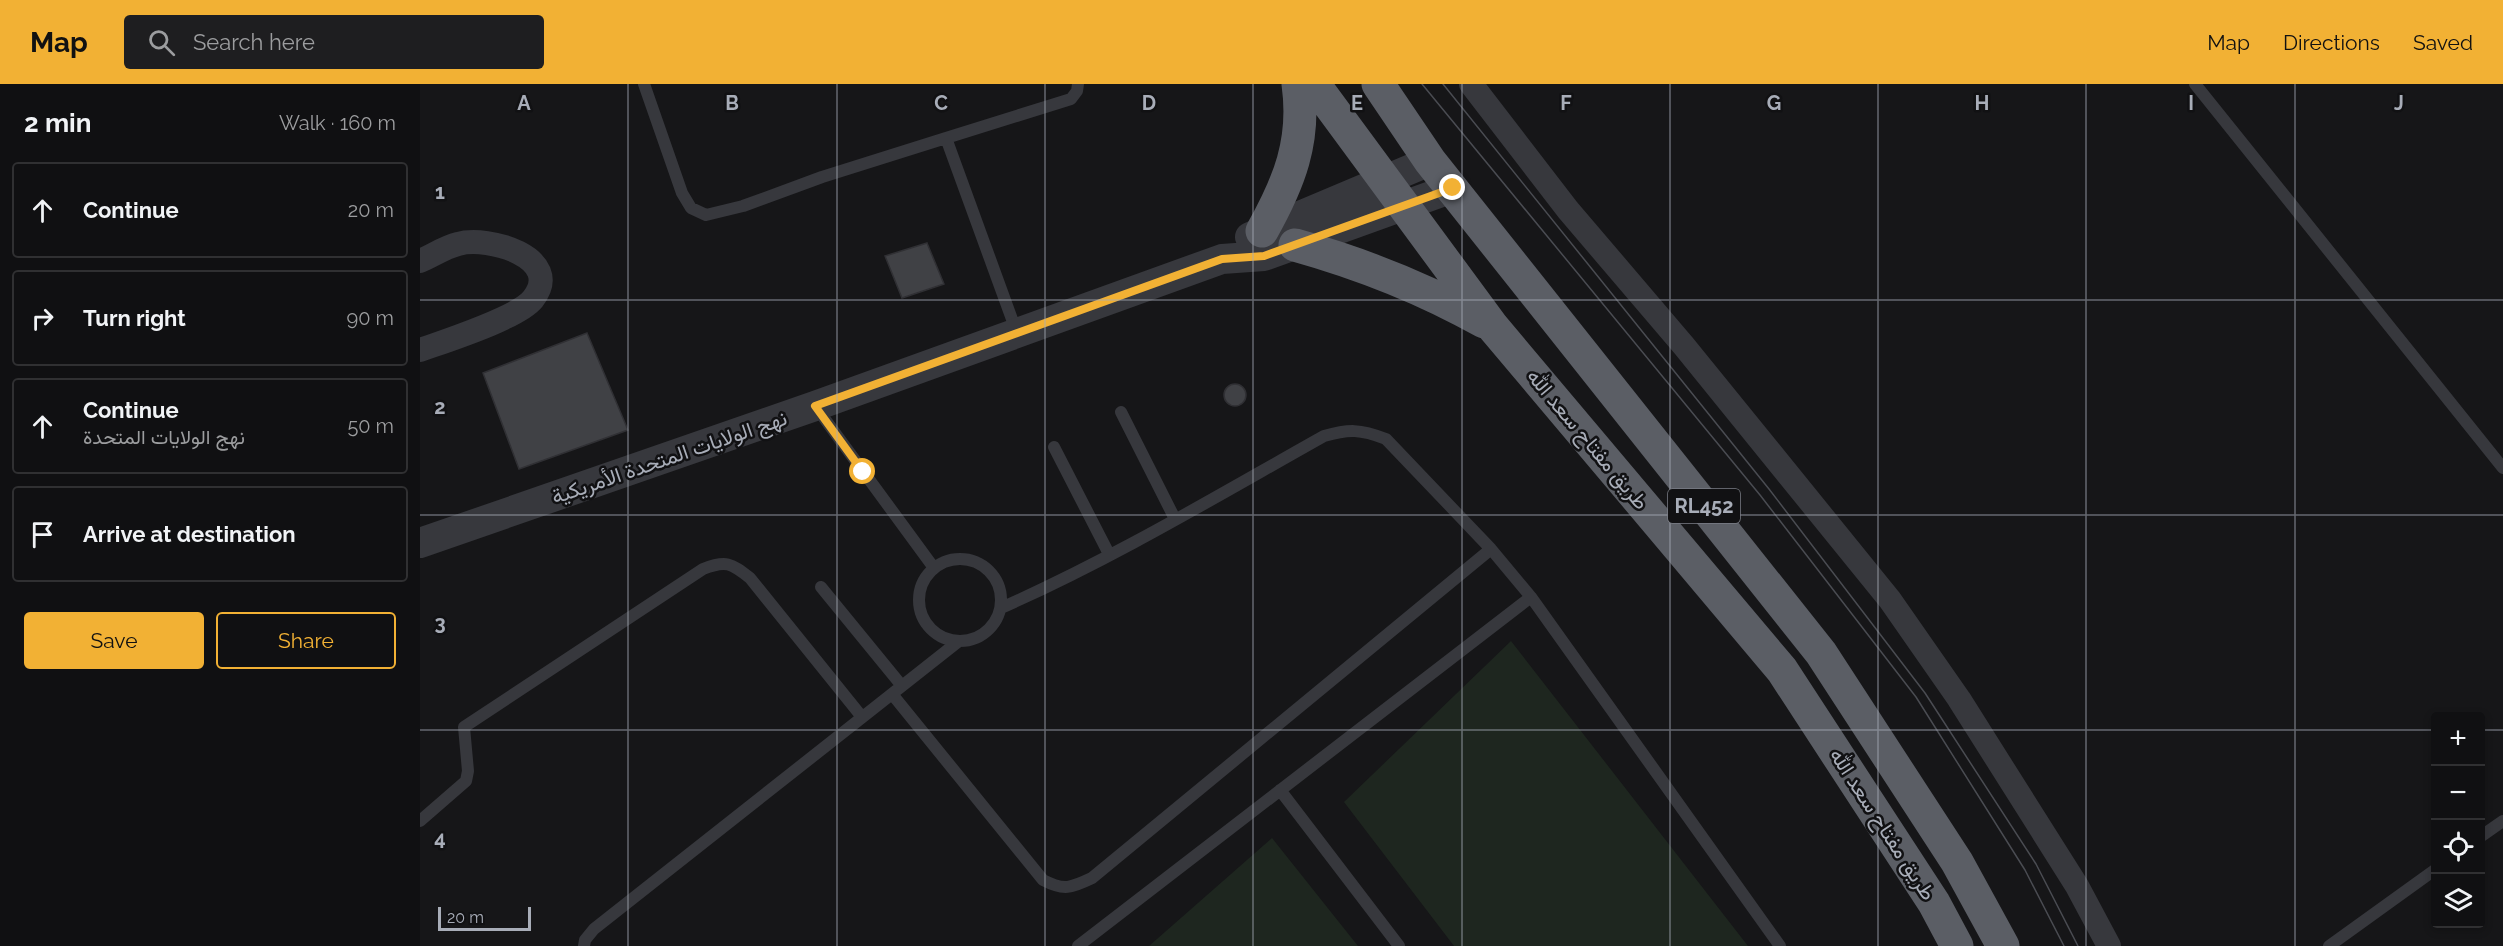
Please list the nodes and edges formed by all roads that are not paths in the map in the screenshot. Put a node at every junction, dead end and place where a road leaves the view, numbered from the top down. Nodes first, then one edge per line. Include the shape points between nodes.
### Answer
1 (644, 84) edge
2 (1078, 84) edge
3 (1298, 84) edge
4 (1314, 84) edge
5 (1378, 84) edge
6 (1472, 84) edge
7 (2195, 84) edge
8 (946, 138) junction
9 (1430, 161) junction
10 (1386, 180) junction
11 (1453, 188) junction
12 (1405, 206) junction
13 (1262, 231) junction
14 (1295, 245) junction
15 (1222, 259) junction
16 (420, 261) edge
17 (1493, 327) junction
18 (1017, 334) junction
19 (420, 350) edge
20 (815, 406) junction
21 (1121, 412) dead end
22 (1054, 447) dead end
23 (2503, 468) edge
24 (1175, 519) junction
25 (420, 543) edge
26 (1491, 549) junction
27 (1109, 554) junction
28 (934, 568) junction
29 (821, 587) dead end
30 (1531, 597) junction
31 (1001, 608) junction
32 (959, 641) junction
33 (897, 690) junction
34 (862, 717) junction
35 (1280, 790) junction
36 (420, 821) edge
37 (2503, 821) edge
38 (2485, 834) edge
39 (2431, 873) edge
40 (584, 946) edge
41 (1078, 946) edge
42 (1399, 946) edge
43 (1780, 946) edge
44 (1957, 946) edge
45 (2003, 946) edge
46 (2109, 946) edge
47 (2329, 946) edge

1 - 8 lane via 682,193 692,208 706,215
2 - 8 lane via 1071,99
3 - 13 highway via 1297,148 1284,191
4 - 10 highway, طريق مفتاح سعد الله / RL452
5 - 9 highway, طريق مفتاح سعد الله / RL452
6 - 46 street via 1568,210 1890,600 1959,699 2077,886
7 - 23 lane
8 - 18 lane
9 - 10 street
9 - 11 highway, طريق مفتاح سعد الله / RL452
10 - 12 highway, طريق مفتاح سعد الله / RL452
10 - 13 street
11 - 12 street
11 - 45 highway, طريق مفتاح سعد الله / RL452 via 1821,653 1951,852
12 - 14 street
12 - 17 highway, طريق مفتاح سعد الله / RL452
13 - 15 street
14 - 15 street via 1264,256
14 - 17 highway via 1398,278
15 - 18 street, نهج الولايات المتحدة الأمريكية
16 - 19 street via 458,243 504,245 528,259 538,271 540,281 537,292 525,306 481,328
17 - 44 highway, طريق مفتاح سعد الله / RL452 via 1782,670 1934,903
18 - 20 street, نهج الولايات المتحدة الأمريكية
20 - 25 street, نهج الولايات المتحدة الأمريكية
20 - 28 lane
21 - 24 lane
22 - 27 lane
24 - 26 lane via 1323,436 1346,430 1365,431 1386,439
24 - 27 lane
26 - 30 lane
26 - 33 lane via 1092,878 1074,887 1058,888 1043,880
27 - 31 lane
28 - 31 lane via 961,559 981,565 996,580
28 - 32 lane via 920,592 924,620 933,631
29 - 33 lane
30 - 35 lane
30 - 43 lane
31 - 32 lane via 986,632
32 - 33 lane
33 - 34 lane
34 - 36 lane via 750,578 733,564 717,563 464,727 466,781
34 - 40 lane via 594,928
35 - 41 lane
35 - 42 lane
37 - 38 lane
39 - 47 lane

